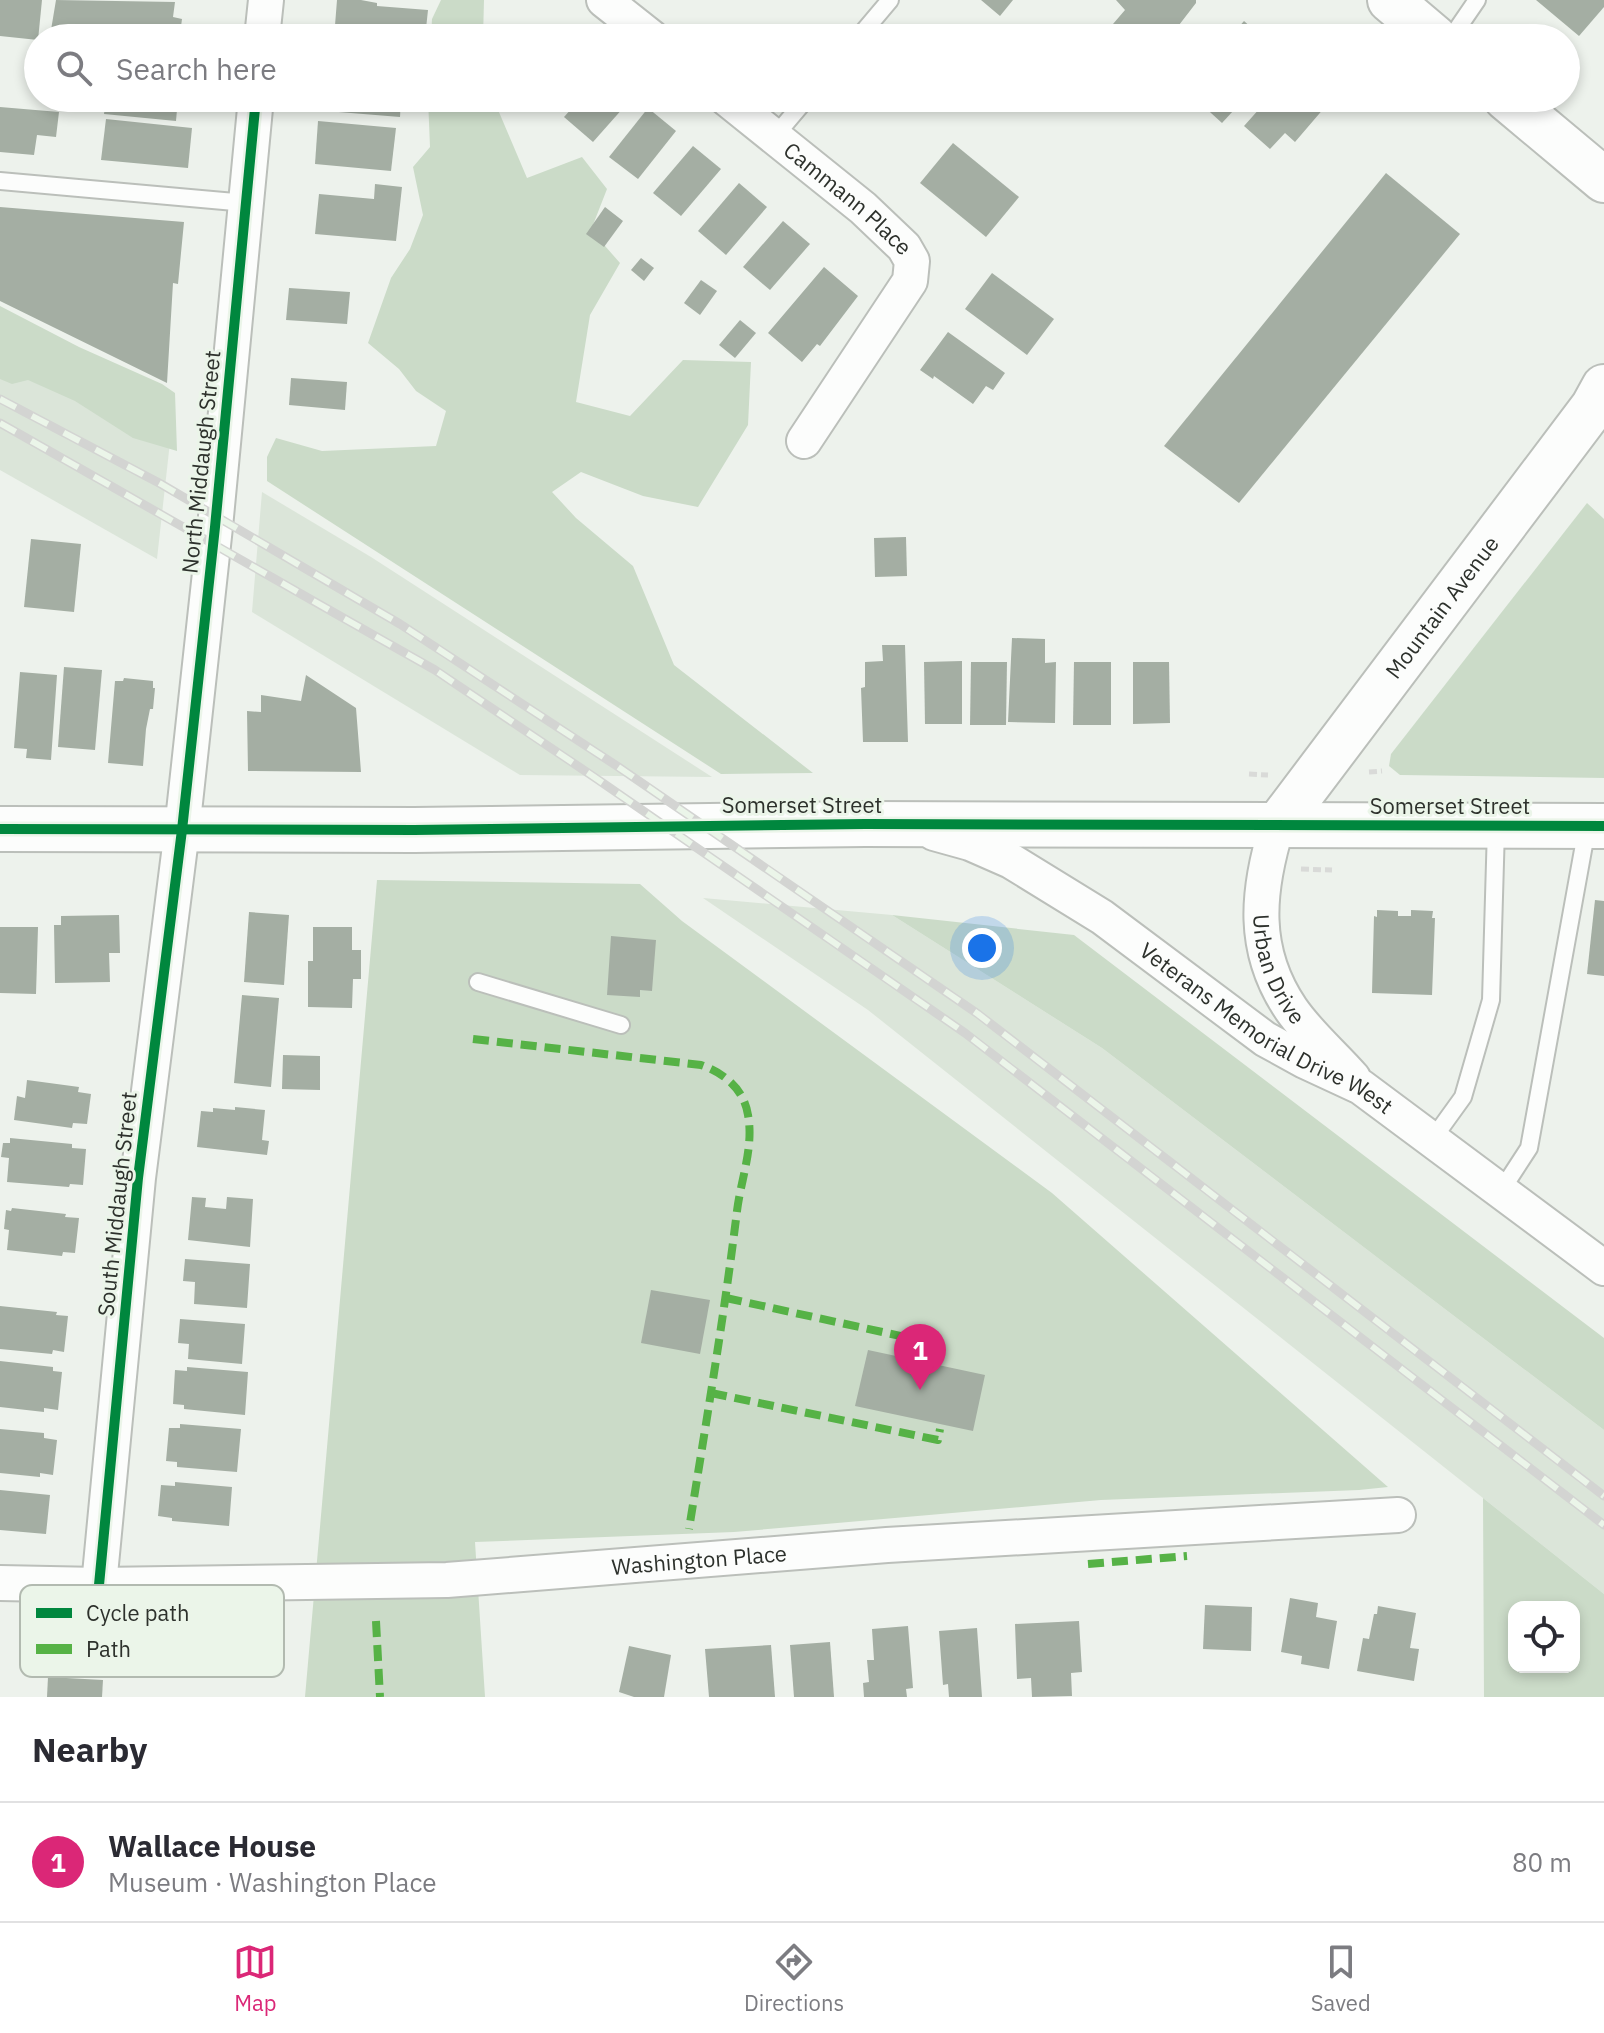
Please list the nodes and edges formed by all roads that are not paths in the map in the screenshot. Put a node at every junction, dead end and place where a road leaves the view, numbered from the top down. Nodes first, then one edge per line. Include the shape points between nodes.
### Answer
1 (266, 0) edge
2 (604, 0) edge
3 (890, 0) edge
4 (1390, 0) edge
5 (1477, 0) edge
6 (263, 24) edge
7 (634, 24) edge
8 (870, 24) edge
9 (1418, 24) edge
10 (1461, 24) edge
11 (255, 112) edge
12 (743, 112) edge
13 (795, 112) edge
14 (1523, 112) edge
15 (774, 137) junction
16 (1604, 180) edge
17 (0, 181) edge
18 (246, 203) junction
19 (1604, 387) edge
20 (804, 441) dead end
21 (907, 826) junction
22 (1277, 826) junction
23 (1497, 826) junction
24 (1596, 826) edge
25 (0, 829) edge
26 (182, 830) junction
27 (478, 982) dead end
28 (621, 1025) dead end
29 (1361, 1087) junction
30 (1432, 1140) junction
31 (1501, 1191) junction
32 (1604, 1268) edge
33 (1398, 1515) dead end
34 (0, 1583) edge
35 (99, 1585) junction

1 - 6 street
2 - 7 street
3 - 8 lane
4 - 9 street
5 - 10 lane
11 - 18 street, North Middaugh Street
12 - 15 street, Cammann Place
13 - 15 lane
14 - 16 street
15 - 20 street, Cammann Place via 863,208 912,261 910,281
17 - 18 lane
18 - 26 street, North Middaugh Street
19 - 22 street, Mountain Avenue
21 - 22 street, Somerset Street
21 - 26 street, Somerset Street
21 - 29 street, Veterans Memorial Drive West via 1011,861 1102,917 1265,1039
22 - 23 street, Somerset Street
22 - 29 street, Urban Drive via 1264,868 1261,905 1274,978 1292,1010
23 - 24 street, Somerset Street
23 - 30 lane via 1491,1000 1463,1097
24 - 31 lane via 1529,1148
25 - 26 street, Somerset Street
26 - 35 street, South Middaugh Street via 138,1178
27 - 28 lane
29 - 30 street, Veterans Memorial Drive West
30 - 31 street, Veterans Memorial Drive West
31 - 32 street, Veterans Memorial Drive West
33 - 35 street, Washington Place via 887,1545 447,1580
34 - 35 street, Washington Place

